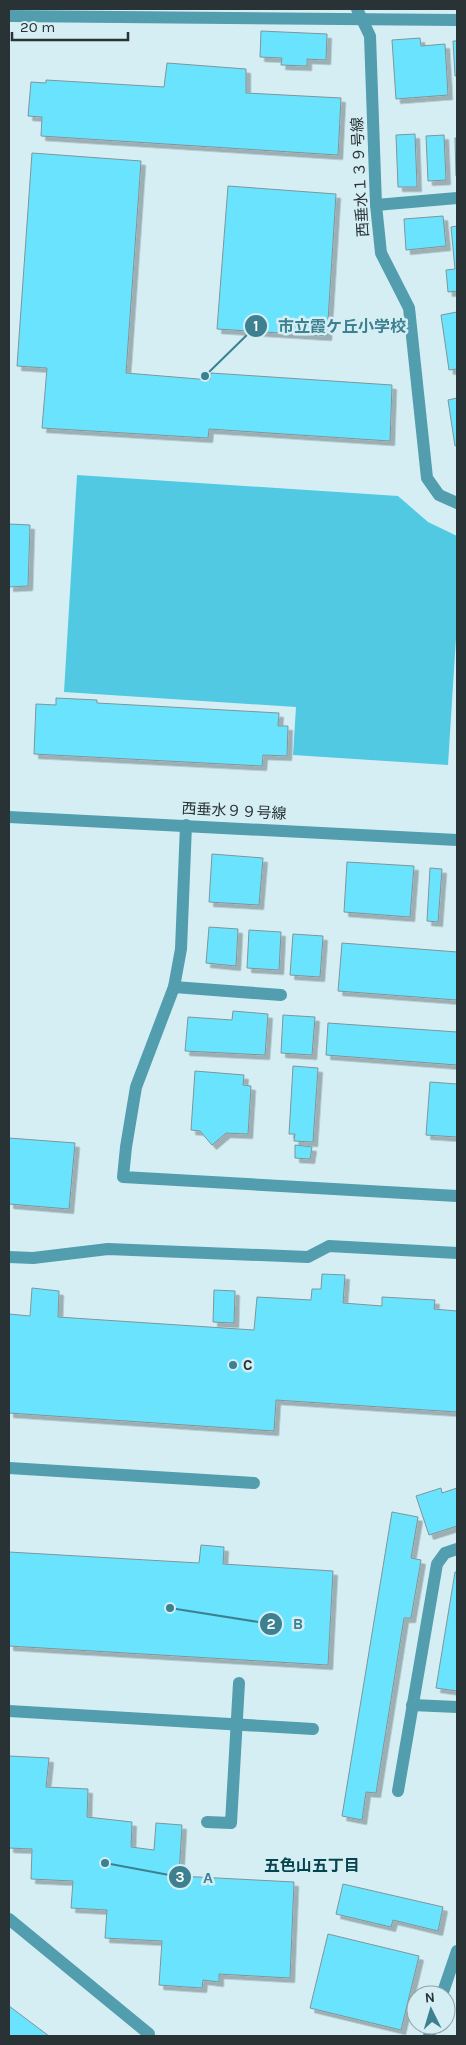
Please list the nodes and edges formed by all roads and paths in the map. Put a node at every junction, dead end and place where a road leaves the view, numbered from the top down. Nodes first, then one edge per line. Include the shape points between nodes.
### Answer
1 (359, 14) edge
2 (9, 16) edge
3 (457, 20) edge
4 (457, 198) edge
5 (376, 205) junction
6 (457, 503) edge
7 (9, 817) edge
8 (186, 825) junction
9 (457, 840) edge
10 (174, 987) junction
11 (281, 995) dead end
12 (457, 1196) edge
13 (457, 1253) edge
14 (9, 1257) edge
15 (9, 1468) edge
16 (254, 1483) dead end
17 (457, 1549) edge
18 (239, 1683) dead end
19 (412, 1705) junction
20 (457, 1707) edge
21 (9, 1711) edge
22 (237, 1724) junction
23 (313, 1729) dead end
24 (398, 1791) dead end
25 (207, 1822) dead end
26 (9, 1919) edge
27 (457, 1951) edge
28 (445, 1985) edge
29 (148, 2034) dead end

1 - 2 street
1 - 3 street
1 - 5 street, 西垂水１３９号線 via 370,36
4 - 5 street
5 - 6 street, 西垂水１３９号線 via 381,253 409,308 427,478 439,495
7 - 8 street, 西垂水９９号線
8 - 9 street, 西垂水９９号線
8 - 10 street via 181,949
10 - 11 street
10 - 12 street via 136,1087 123,1177
13 - 14 street via 329,1246 308,1257 108,1249 33,1258
15 - 16 street
17 - 19 street via 445,1553 436,1564
18 - 22 street
19 - 20 street
19 - 24 street
21 - 22 street
22 - 23 street
22 - 25 street via 231,1823
26 - 29 street
27 - 28 street

